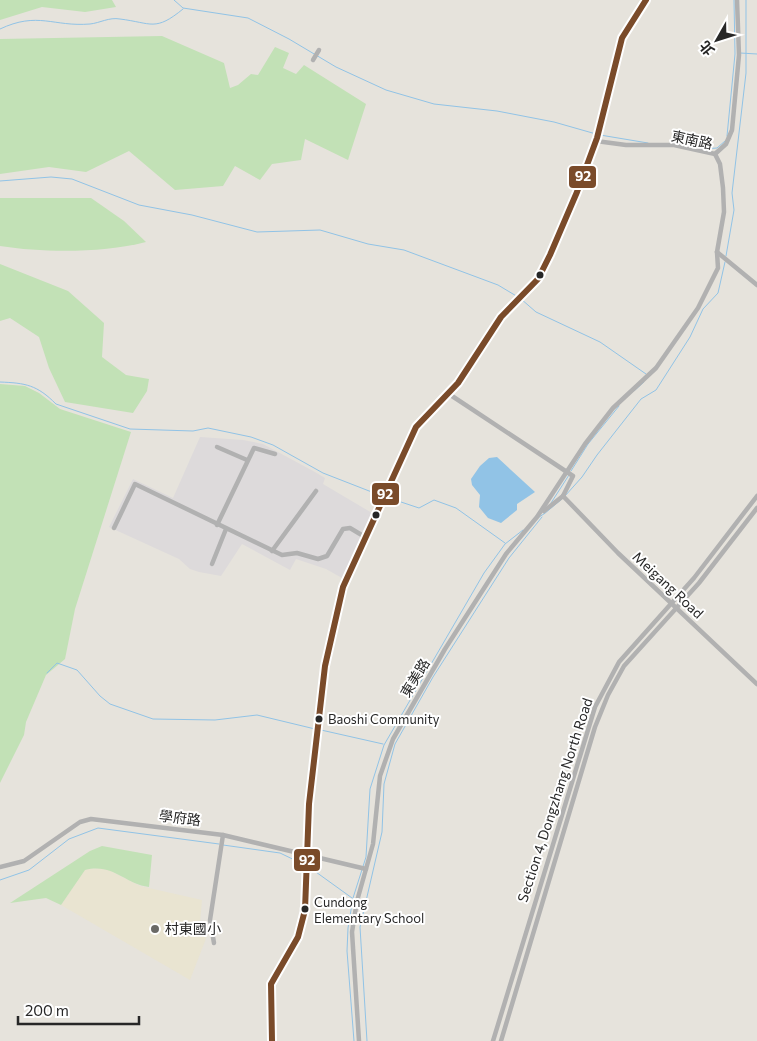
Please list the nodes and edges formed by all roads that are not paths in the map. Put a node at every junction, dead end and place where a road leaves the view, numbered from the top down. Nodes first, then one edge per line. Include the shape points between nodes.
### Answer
1 (646, 0) edge
2 (737, 0) edge
3 (319, 50) dead end
4 (313, 60) dead end
5 (597, 139) junction
6 (715, 154) junction
7 (717, 252) junction
8 (757, 286) edge
9 (449, 394) junction
10 (217, 448) dead end
11 (275, 454) dead end
12 (247, 460) junction
13 (568, 472) junction
14 (316, 491) dead end
15 (757, 496) edge
16 (564, 498) junction
17 (757, 508) edge
18 (537, 517) junction
19 (216, 525) junction
20 (114, 528) dead end
21 (226, 529) junction
22 (365, 537) junction
23 (272, 551) junction
24 (212, 564) dead end
25 (672, 603) junction
26 (677, 608) junction
27 (757, 684) edge
28 (223, 835) junction
29 (307, 857) junction
30 (548, 858) junction
31 (554, 860) junction
32 (0, 868) edge
33 (366, 869) junction
34 (214, 943) dead end
35 (272, 1041) edge
36 (359, 1041) edge
37 (493, 1041) edge
38 (501, 1041) edge

1 - 5 main road via 622,38
2 - 6 street via 739,55 732,130 726,144
3 - 4 street
5 - 6 street, 東南路 via 626,145 674,145
5 - 9 main road via 578,192 538,279 501,317
6 - 7 street, 東南路 via 720,164 724,212
7 - 8 street
7 - 13 street, 東南路 via 718,268 698,308 656,368 613,408
9 - 13 street
9 - 22 main road via 416,427
10 - 12 street
11 - 12 street via 256,447
12 - 19 street
13 - 16 street via 573,476
13 - 18 street, 東南路
14 - 23 street
15 - 25 street, Section 4, Dongzhang North Road
16 - 18 street
16 - 25 street, Meigang Road
17 - 26 street, Section 4, Dongzhang North Road
18 - 33 street, 東美路 via 506,554 399,727 380,776 373,844
19 - 20 street via 135,484
19 - 21 street
21 - 23 street
21 - 24 street
22 - 23 street via 350,528 343,529 330,553 318,559
22 - 29 main road via 343,587 325,666 309,804
25 - 26 street, Meigang Road
25 - 30 street, Section 4, Dongzhang North Road via 619,662 595,707
26 - 27 street, Meigang Road
26 - 31 street, Section 4, Dongzhang North Road via 624,666 608,695
28 - 29 street, 學府路
28 - 32 street, 學府路 via 92,819 80,822 24,861
28 - 34 street via 210,920
29 - 33 street, 學府路
29 - 35 main road via 301,930 271,984
30 - 31 street
30 - 37 street, Section 4, Dongzhang North Road
31 - 38 street, Section 4, Dongzhang North Road
33 - 36 street, 東美路 via 352,932

